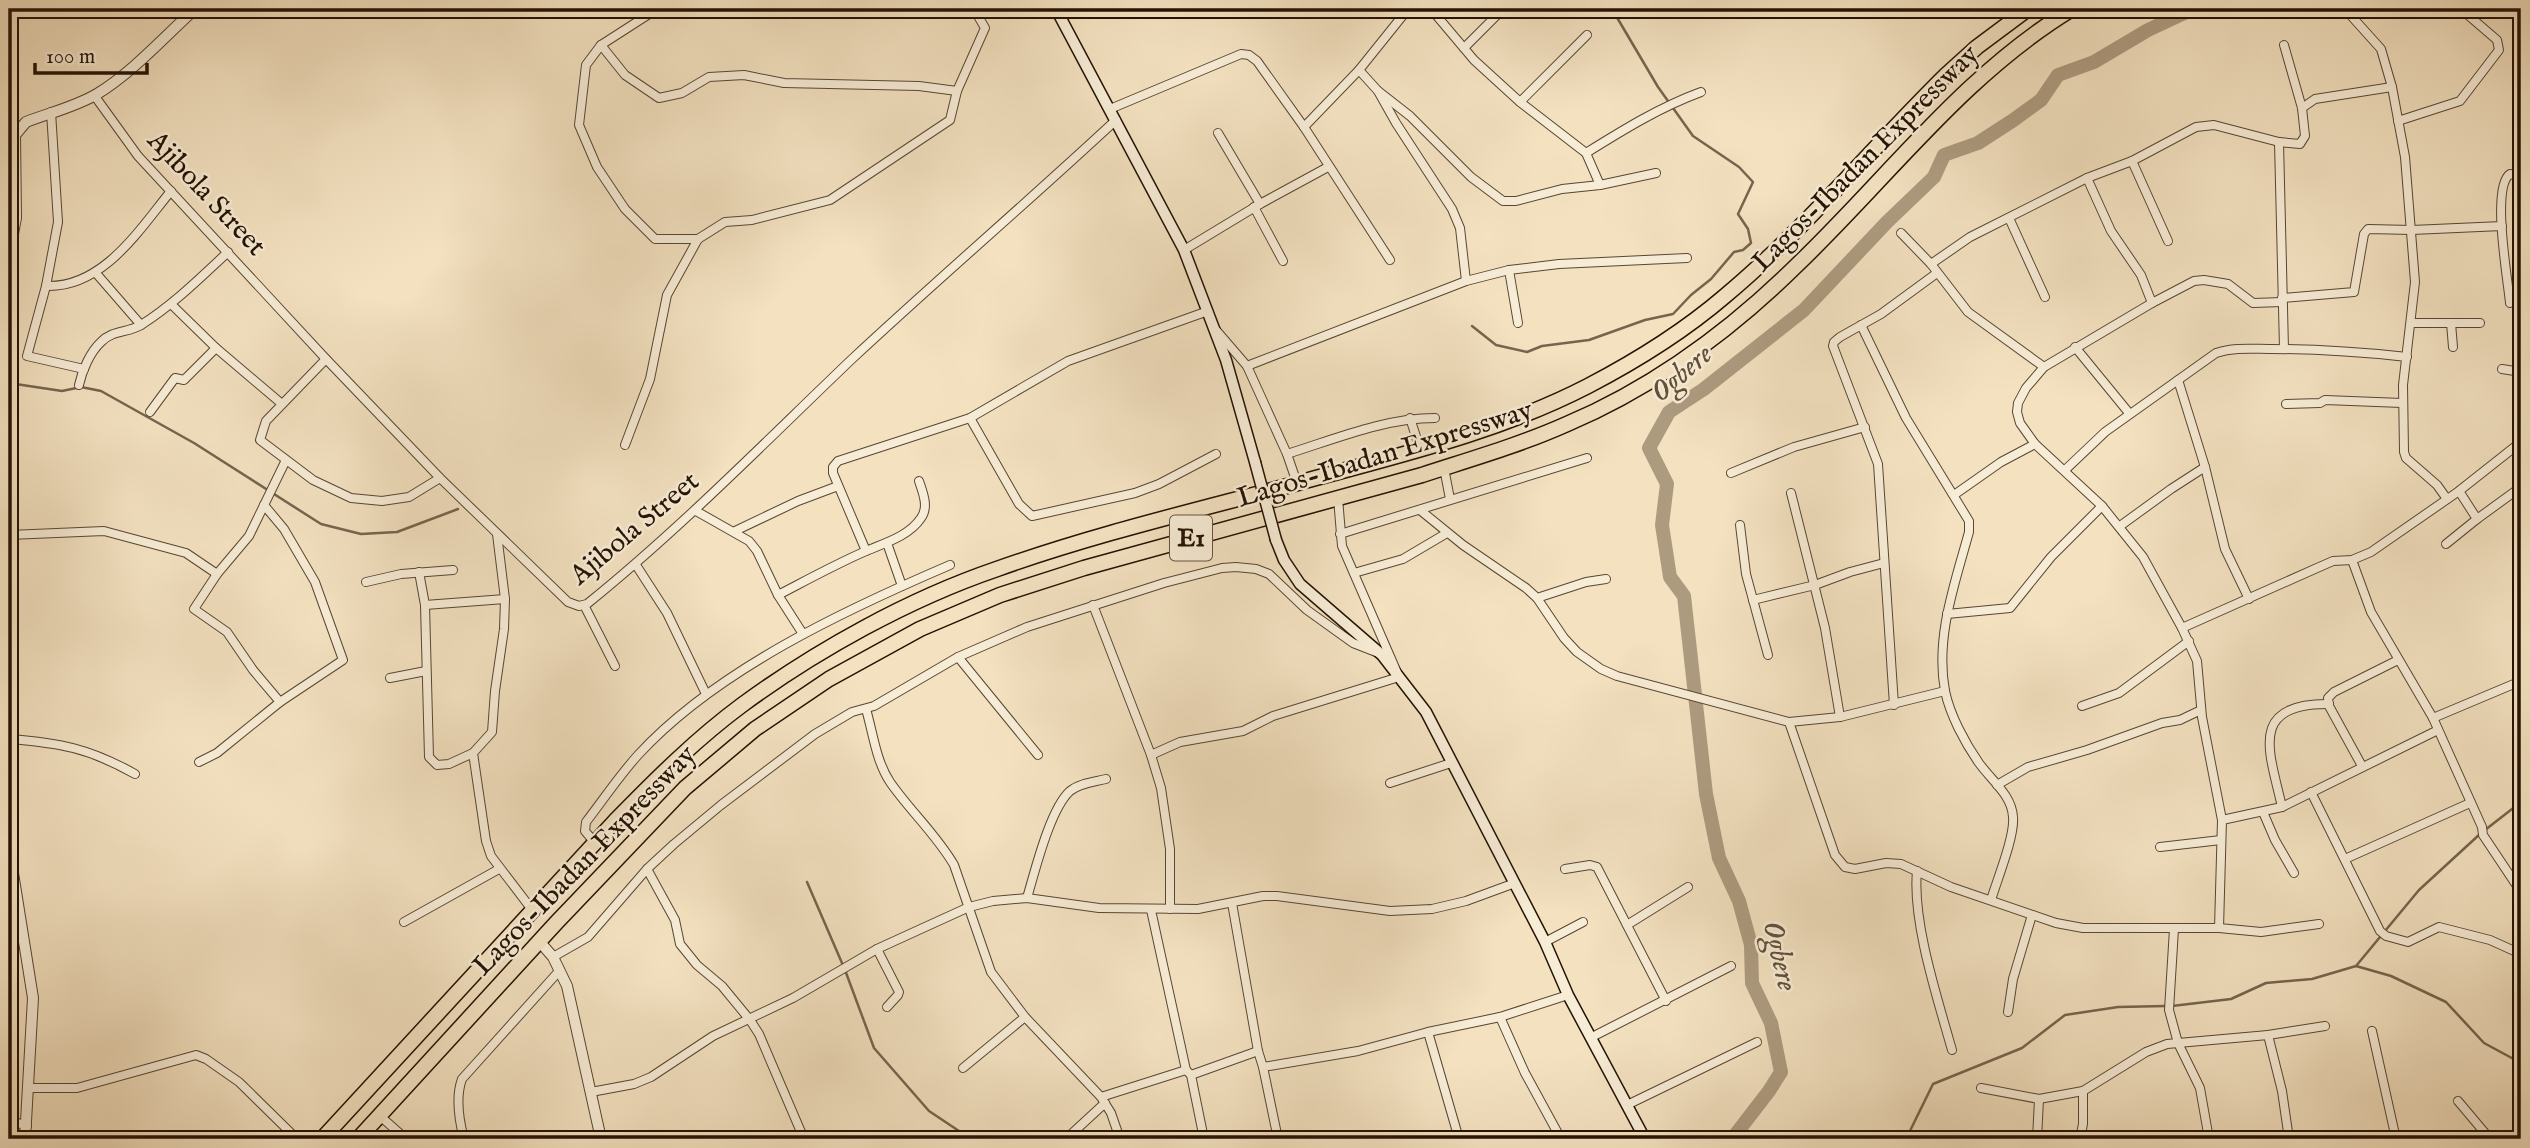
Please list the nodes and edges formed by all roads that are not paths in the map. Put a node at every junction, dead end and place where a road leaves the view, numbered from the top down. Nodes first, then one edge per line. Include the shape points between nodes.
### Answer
1 (195, 9) edge
2 (657, 9) edge
3 (974, 9) edge
4 (1056, 9) edge
5 (1408, 9) edge
6 (1431, 9) edge
7 (1503, 9) edge
8 (2028, 9) edge
9 (2072, 9) edge
10 (2345, 9) edge
11 (2460, 9) edge
12 (1587, 34) dead end
13 (601, 45) junction
14 (2284, 45) dead end
15 (1464, 48) junction
16 (1359, 70) junction
17 (2392, 88) junction
18 (957, 91) junction
19 (1378, 91) junction
20 (1701, 92) dead end
21 (94, 96) junction
22 (9, 102) edge
23 (1520, 102) junction
24 (2302, 108) junction
25 (1110, 109) junction
26 (51, 112) junction
27 (1116, 120) junction
28 (2398, 121) junction
29 (1304, 127) junction
30 (1218, 133) dead end
31 (12, 135) edge
32 (2279, 142) junction
33 (1586, 153) junction
34 (2132, 161) junction
35 (1328, 167) junction
36 (1656, 173) dead end
37 (2521, 176) edge
38 (2087, 178) junction
39 (1600, 185) junction
40 (171, 191) junction
41 (1257, 206) junction
42 (2009, 218) junction
43 (2502, 226) junction
44 (2412, 230) junction
45 (1901, 233) dead end
46 (698, 239) junction
47 (2168, 241) dead end
48 (1184, 250) junction
49 (228, 252) junction
50 (9, 255) edge
51 (1687, 258) dead end
52 (1391, 260) dead end
53 (1283, 261) dead end
54 (1931, 264) junction
55 (1509, 270) junction
56 (95, 272) junction
57 (1937, 273) junction
58 (1465, 281) junction
59 (46, 286) junction
60 (2045, 297) dead end
61 (2282, 300) junction
62 (2152, 303) junction
63 (2510, 303) dead end
64 (171, 304) junction
65 (1208, 311) junction
66 (1518, 323) dead end
67 (2411, 323) junction
68 (2451, 323) junction
69 (2480, 323) dead end
70 (1861, 325) junction
71 (141, 326) junction
72 (1214, 329) junction
73 (2075, 347) junction
74 (2453, 347) dead end
75 (216, 348) junction
76 (2284, 349) junction
77 (2407, 357) junction
78 (326, 359) junction
79 (1247, 366) junction
80 (2044, 367) junction
81 (84, 369) junction
82 (2502, 369) dead end
83 (2521, 372) edge
84 (2178, 380) junction
85 (79, 385) dead end
86 (2403, 403) junction
87 (282, 404) junction
88 (2286, 404) dead end
89 (150, 412) dead end
90 (2129, 413) junction
91 (970, 418) junction
92 (1410, 418) junction
93 (1435, 418) dead end
94 (1865, 427) junction
95 (2521, 442) edge
96 (2035, 444) junction
97 (625, 445) dead end
98 (1420, 449) junction
99 (1216, 454) dead end
100 (1287, 454) junction
101 (1587, 458) dead end
102 (286, 460) junction
103 (2205, 467) junction
104 (1444, 468) junction
105 (2065, 470) junction
106 (1731, 473) dead end
107 (440, 478) junction
108 (919, 481) dead end
109 (1297, 483) junction
110 (838, 486) junction
111 (2521, 487) edge
112 (2459, 491) junction
113 (1791, 493) dead end
114 (1954, 495) junction
115 (1338, 498) junction
116 (1450, 499) junction
117 (2447, 499) junction
118 (264, 505) junction
119 (2102, 506) junction
120 (1420, 510) junction
121 (696, 511) junction
122 (2477, 519) junction
123 (1740, 525) dead end
124 (2120, 526) junction
125 (735, 531) junction
126 (1447, 533) junction
127 (496, 534) junction
128 (1340, 534) junction
129 (9, 535) edge
130 (887, 544) junction
131 (2446, 544) dead end
132 (866, 551) junction
133 (2352, 560) junction
134 (1884, 564) junction
135 (636, 565) junction
136 (950, 565) dead end
137 (453, 570) dead end
138 (419, 572) junction
139 (1354, 573) junction
140 (217, 574) junction
141 (1606, 579) dead end
142 (366, 582) dead end
143 (1815, 585) junction
144 (902, 586) junction
145 (778, 595) junction
146 (1537, 598) junction
147 (505, 599) junction
148 (2249, 599) junction
149 (1753, 600) junction
150 (425, 605) junction
151 (584, 605) junction
152 (1093, 605) junction
153 (1947, 614) junction
154 (2182, 628) junction
155 (803, 634) junction
156 (2189, 641) junction
157 (1382, 655) junction
158 (1768, 655) dead end
159 (958, 657) junction
160 (2398, 660) junction
161 (615, 666) dead end
162 (426, 671) junction
163 (1399, 677) junction
164 (390, 678) dead end
165 (2521, 681) edge
166 (1945, 691) junction
167 (706, 694) junction
168 (281, 702) junction
169 (2329, 704) junction
170 (1894, 705) junction
171 (2082, 706) dead end
172 (866, 709) junction
173 (2201, 710) junction
174 (1840, 717) junction
175 (2433, 718) junction
176 (1789, 722) junction
177 (2438, 730) junction
178 (9, 737) edge
179 (473, 754) junction
180 (1038, 755) dead end
181 (1151, 755) junction
182 (199, 762) dead end
183 (1451, 763) junction
184 (2362, 766) junction
185 (135, 774) dead end
186 (9, 779) edge
187 (1106, 779) dead end
188 (1390, 783) dead end
189 (1997, 785) junction
190 (2311, 792) junction
191 (2470, 803) junction
192 (2282, 807) junction
193 (2263, 812) junction
194 (2222, 820) junction
195 (2221, 840) junction
196 (595, 843) junction
197 (2160, 847) dead end
198 (9, 851) edge
199 (2344, 859) junction
200 (499, 869) junction
201 (647, 869) junction
202 (1565, 869) dead end
203 (1917, 871) junction
204 (2294, 873) dead end
205 (1515, 883) junction
206 (1688, 887) dead end
207 (2521, 891) edge
208 (1027, 898) junction
209 (1991, 900) junction
210 (1232, 903) junction
211 (969, 907) junction
212 (1170, 909) junction
213 (1151, 910) junction
214 (533, 911) junction
215 (2032, 915) junction
216 (404, 922) dead end
217 (1583, 922) dead end
218 (2319, 924) dead end
219 (1627, 925) junction
220 (2218, 928) junction
221 (2174, 929) junction
222 (539, 941) junction
223 (1545, 943) junction
224 (877, 949) junction
225 (2521, 954) edge
226 (553, 957) junction
227 (1731, 966) dead end
228 (560, 970) junction
229 (1568, 995) junction
230 (1666, 1001) junction
231 (887, 1007) dead end
232 (2008, 1012) dead end
233 (1025, 1017) junction
234 (1500, 1017) junction
235 (750, 1020) junction
236 (2325, 1026) dead end
237 (2372, 1031) dead end
238 (1428, 1032) junction
239 (2268, 1035) junction
240 (1592, 1037) junction
241 (1756, 1042) dead end
242 (2178, 1043) junction
243 (1952, 1050) dead end
244 (1258, 1051) junction
245 (1264, 1067) junction
246 (963, 1068) dead end
247 (1188, 1072) junction
248 (29, 1088) junction
249 (1981, 1088) dead end
250 (2083, 1091) junction
251 (591, 1092) junction
252 (2039, 1099) junction
253 (1103, 1100) junction
254 (2458, 1101) dead end
255 (1627, 1105) junction
256 (380, 1116) junction
257 (9, 1120) edge
258 (27, 1126) junction
259 (1559, 1137) edge
260 (25, 1139) edge
261 (297, 1139) edge
262 (323, 1139) edge
263 (358, 1139) edge
264 (406, 1139) edge
265 (464, 1139) edge
266 (601, 1139) edge
267 (804, 1139) edge
268 (1066, 1139) edge
269 (1120, 1139) edge
270 (1204, 1139) edge
271 (1278, 1139) edge
272 (1459, 1139) edge
273 (1542, 1139) edge
274 (1645, 1139) edge
275 (2037, 1139) edge
276 (2080, 1139) edge
277 (2209, 1139) edge
278 (2289, 1139) edge
279 (2396, 1139) edge
280 (2490, 1139) edge

1 - 21 street
2 - 13 street
3 - 18 street via 985,28
4 - 25 main road
5 - 16 street
6 - 15 street
7 - 15 street
8 - 98 highway, Lagos-Ibadan Expressway / E1 via 1946,75 1770,256 1701,315 1628,364 1556,402
9 - 104 highway, Lagos-Ibadan Expressway / E1 via 1969,87 1798,265 1723,332 1657,377 1595,411
10 - 17 street via 2378,43
11 - 28 street via 2497,40 2499,50 2460,101
12 - 23 street
13 - 18 street via 625,75 659,99 682,93 709,77 744,75 784,83
13 - 46 street via 586,65 579,125 597,167 625,209 655,239
14 - 24 street
15 - 23 street
16 - 19 street
16 - 29 street
17 - 24 street via 2315,99
17 - 28 street
18 - 46 street via 950,120 830,200 752,220 725,222
19 - 39 street via 1503,201
19 - 58 street via 1452,209 1460,228
20 - 33 street via 1671,103
21 - 26 street
21 - 40 street, Ajibola Street via 138,156
22 - 31 street
23 - 33 street
24 - 32 street via 2303,141
25 - 27 main road
25 - 29 street via 1241,54 1257,61
26 - 31 street via 26,122
26 - 59 street via 58,214
27 - 48 main road
27 - 121 street, Ajibola Street via 851,360
28 - 44 street
29 - 35 street
30 - 41 street
31 - 50 street via 16,218
32 - 34 street via 2204,124
32 - 61 street
33 - 39 street
34 - 38 street
34 - 47 street
35 - 41 street
35 - 52 street
36 - 39 street
37 - 43 street via 2505,178
38 - 42 street
38 - 62 street
40 - 49 street, Ajibola Street
40 - 56 street via 127,244
41 - 48 street
41 - 53 street
42 - 54 street
42 - 60 street
43 - 44 street
43 - 63 street
44 - 61 street via 2365,231 2354,292
44 - 67 street via 2415,282
45 - 54 street
46 - 97 street via 667,295 650,379
48 - 65 main road
49 - 64 street
49 - 78 street, Ajibola Street
51 - 55 street
54 - 57 street
55 - 58 street
55 - 66 street
56 - 59 street via 71,284
56 - 71 street
57 - 70 street
57 - 80 street via 1968,312
58 - 79 street
59 - 81 street via 27,356
61 - 62 street via 2253,303 2228,284 2198,280
61 - 76 street
62 - 73 street
64 - 71 street
64 - 75 street
65 - 72 main road
65 - 91 street via 1068,361
67 - 68 street
67 - 77 street
68 - 69 street
68 - 74 street
70 - 94 street via 1833,346
70 - 114 street via 1906,418
71 - 81 street via 107,337
72 - 79 street
72 - 157 main road, bridge via 1284,560 1300,584
73 - 80 street
73 - 90 street
75 - 87 street
75 - 89 street via 184,380 176,378
76 - 77 street
76 - 84 street via 2227,349
77 - 86 street
78 - 87 street
78 - 107 street, Ajibola Street
79 - 100 street
80 - 96 street via 2018,403 2020,423
81 - 85 street
82 - 83 street
84 - 90 street
84 - 103 street
86 - 88 street via 2325,400
86 - 117 street via 2406,458
87 - 102 street via 266,421 260,440
90 - 105 street
91 - 99 street via 1019,504 1032,516 1159,484
91 - 110 street via 838,461 833,467
92 - 93 street
92 - 98 street
92 - 100 street
94 - 106 street via 1794,447
94 - 134 street via 1878,464
95 - 112 street
96 - 105 street
96 - 114 street
98 - 109 highway, Lagos-Ibadan Expressway / E1
100 - 109 street
101 - 116 street
102 - 107 street via 313,480 351,498 398,500
102 - 118 street
103 - 124 street
103 - 148 street via 2225,549
104 - 115 highway, Lagos-Ibadan Expressway / E1
104 - 116 street
105 - 119 street
107 - 127 street, Ajibola Street
108 - 130 street via 926,503 921,518
109 - 196 highway, Lagos-Ibadan Expressway / E1 via 997,569 902,609 817,656 743,705 657,779
110 - 125 street
110 - 132 street
111 - 122 street
112 - 117 street
112 - 122 street
113 - 143 street
114 - 153 street via 1969,521 1969,532
115 - 128 street
115 - 222 highway, Lagos-Ibadan Expressway / E1 via 1042,581 950,615 886,646 788,706 721,756 635,838
116 - 120 street
117 - 133 street via 2371,552
118 - 140 street via 244,543
118 - 168 street via 315,582 343,660
119 - 124 street
119 - 153 street via 2051,557 2010,608
120 - 126 street
120 - 128 street
121 - 125 street
121 - 135 street, Ajibola Street
122 - 131 street
123 - 149 street
124 - 154 street via 2157,578
125 - 145 street via 757,551
126 - 139 street via 1403,559
126 - 146 street
127 - 147 street
127 - 151 street, Ajibola Street via 568,602
128 - 139 street
129 - 140 street via 104,531 186,553
130 - 132 street
130 - 144 street
132 - 145 street
133 - 148 street via 2333,561
133 - 160 street via 2371,612
134 - 143 street
134 - 170 street
135 - 151 street, Ajibola Street
135 - 167 street via 667,613
136 - 144 street
137 - 138 street
138 - 142 street
138 - 150 street
139 - 163 street
140 - 168 street via 194,609 228,632
141 - 146 street
143 - 149 street
143 - 174 street
144 - 155 street
145 - 155 street
146 - 176 street via 1564,638 1588,660 1617,676
147 - 150 street
147 - 179 street via 492,732
148 - 154 street
149 - 158 street
150 - 162 street
151 - 161 street
152 - 157 street via 1222,568 1256,569 1281,583 1328,626
152 - 159 street
152 - 181 street
153 - 166 street
154 - 156 street
155 - 167 street
156 - 171 street via 2119,693
156 - 173 street via 2197,662
157 - 163 main road
159 - 172 street
159 - 180 street
160 - 169 street via 2334,692
160 - 175 street
162 - 164 street
162 - 179 street via 429,757 437,765
163 - 181 street via 1273,716 1243,731 1180,743
163 - 183 main road via 1426,712
165 - 175 street
166 - 170 street
166 - 189 street via 1971,750
167 - 196 street via 637,756 586,822 585,831
168 - 182 street
169 - 184 street
169 - 192 street via 2294,708 2272,724 2269,746
170 - 174 street
172 - 201 street via 815,734 721,805
172 - 211 street via 883,768 946,851
173 - 189 street via 2028,767
173 - 194 street
174 - 176 street
175 - 177 street
176 - 203 street via 1839,862 1855,869 1893,863
177 - 184 street
177 - 191 street
178 - 185 street via 57,743
178 - 186 street
179 - 200 street via 486,841
181 - 212 street via 1165,808
183 - 188 street
183 - 205 main road
184 - 190 street
187 - 208 street via 1078,785 1068,793 1044,844
189 - 209 street via 2010,802 2014,817
190 - 192 street
190 - 199 street
191 - 199 street
191 - 207 street via 2482,831
192 - 193 street
193 - 194 street
193 - 204 street
194 - 195 street
195 - 197 street
195 - 220 street
196 - 214 highway, Lagos-Ibadan Expressway / E1
198 - 248 street via 33,998
199 - 225 street via 2383,933 2409,942 2439,927 2490,940
200 - 214 street
200 - 216 street
201 - 226 street via 588,937
201 - 235 street via 675,920 680,944
202 - 219 street via 1594,864
203 - 209 street
203 - 243 street via 1916,898
205 - 210 street via 1432,909 1390,911 1277,896
205 - 223 main road
206 - 219 street
208 - 211 street
208 - 213 street
209 - 215 street
210 - 212 street
210 - 244 street
211 - 224 street
211 - 233 street via 990,972
212 - 213 street
213 - 247 street
214 - 262 highway, Lagos-Ibadan Expressway / E1
215 - 221 street via 2083,928
215 - 232 street via 2012,979
217 - 223 street
218 - 220 street via 2261,932
219 - 230 street
220 - 221 street
221 - 242 street via 2169,1010
222 - 226 street
222 - 256 highway, Lagos-Ibadan Expressway / E1
223 - 229 main road
224 - 231 street via 899,992
224 - 235 street
226 - 228 street
227 - 230 street
228 - 251 street
228 - 265 street via 462,1079 458,1115
229 - 234 street
229 - 240 main road
230 - 240 street
233 - 246 street
233 - 253 street
234 - 238 street
234 - 259 street
235 - 251 street via 713,1036 651,1077
235 - 267 street
236 - 239 street
237 - 279 street
238 - 245 street via 1357,1051
238 - 272 street
239 - 242 street
239 - 278 street
240 - 255 main road
241 - 255 street
242 - 250 street via 2146,1052
242 - 277 street via 2200,1088
244 - 245 street
244 - 247 street
245 - 271 street
247 - 253 street
247 - 270 street
248 - 258 street
248 - 261 street via 77,1088 196,1055 239,1082
249 - 252 street
250 - 252 street
250 - 276 street
251 - 266 street
252 - 275 street
253 - 268 street
253 - 269 street
254 - 280 street
255 - 274 main road
256 - 263 highway, Lagos-Ibadan Expressway / E1
256 - 264 street
257 - 258 street
258 - 260 street
259 - 273 street

